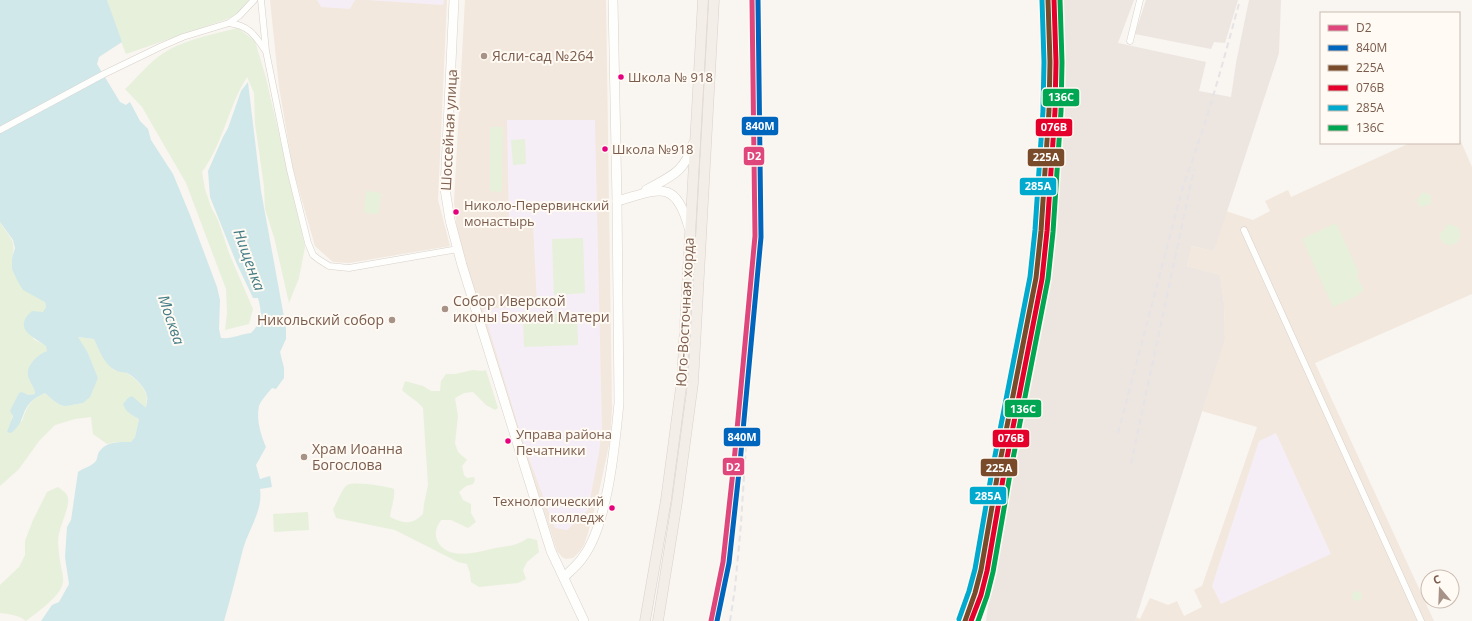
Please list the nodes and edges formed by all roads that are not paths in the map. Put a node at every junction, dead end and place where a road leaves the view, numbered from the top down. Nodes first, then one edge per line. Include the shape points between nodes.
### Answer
1 (254, 0) edge
2 (261, 0) edge
3 (454, 0) edge
4 (613, 0) edge
5 (703, 0) edge
6 (714, 0) edge
7 (1140, 0) edge
8 (229, 23) junction
9 (1130, 41) dead end
10 (266, 51) junction
11 (0, 130) edge
12 (695, 138) junction
13 (632, 197) junction
14 (617, 201) junction
15 (690, 229) junction
16 (1244, 230) dead end
17 (458, 249) junction
18 (564, 577) junction
19 (584, 621) edge
20 (645, 621) edge
21 (658, 621) edge
22 (1421, 621) edge

1 - 8 street
2 - 10 street
3 - 17 main road, Шоссейная улица via 445,190
4 - 14 main road
5 - 12 main road, Юго-Восточная хорда
6 - 21 main road, Юго-Восточная хорда via 693,383
7 - 9 street
8 - 10 street via 247,28
8 - 11 street via 162,46
10 - 17 street via 290,170 311,250 318,259 329,266 349,268
12 - 13 main road via 689,157 678,171
12 - 15 main road, Юго-Восточная хорда
13 - 14 main road
13 - 15 main road via 656,190 670,192 685,212
14 - 18 main road via 619,403 616,434 603,511 595,535 583,558
15 - 20 main road, Юго-Восточная хорда via 682,380 666,500
16 - 22 street
17 - 18 main road, Шоссейная улица via 551,551
18 - 19 main road, Шоссейная улица

